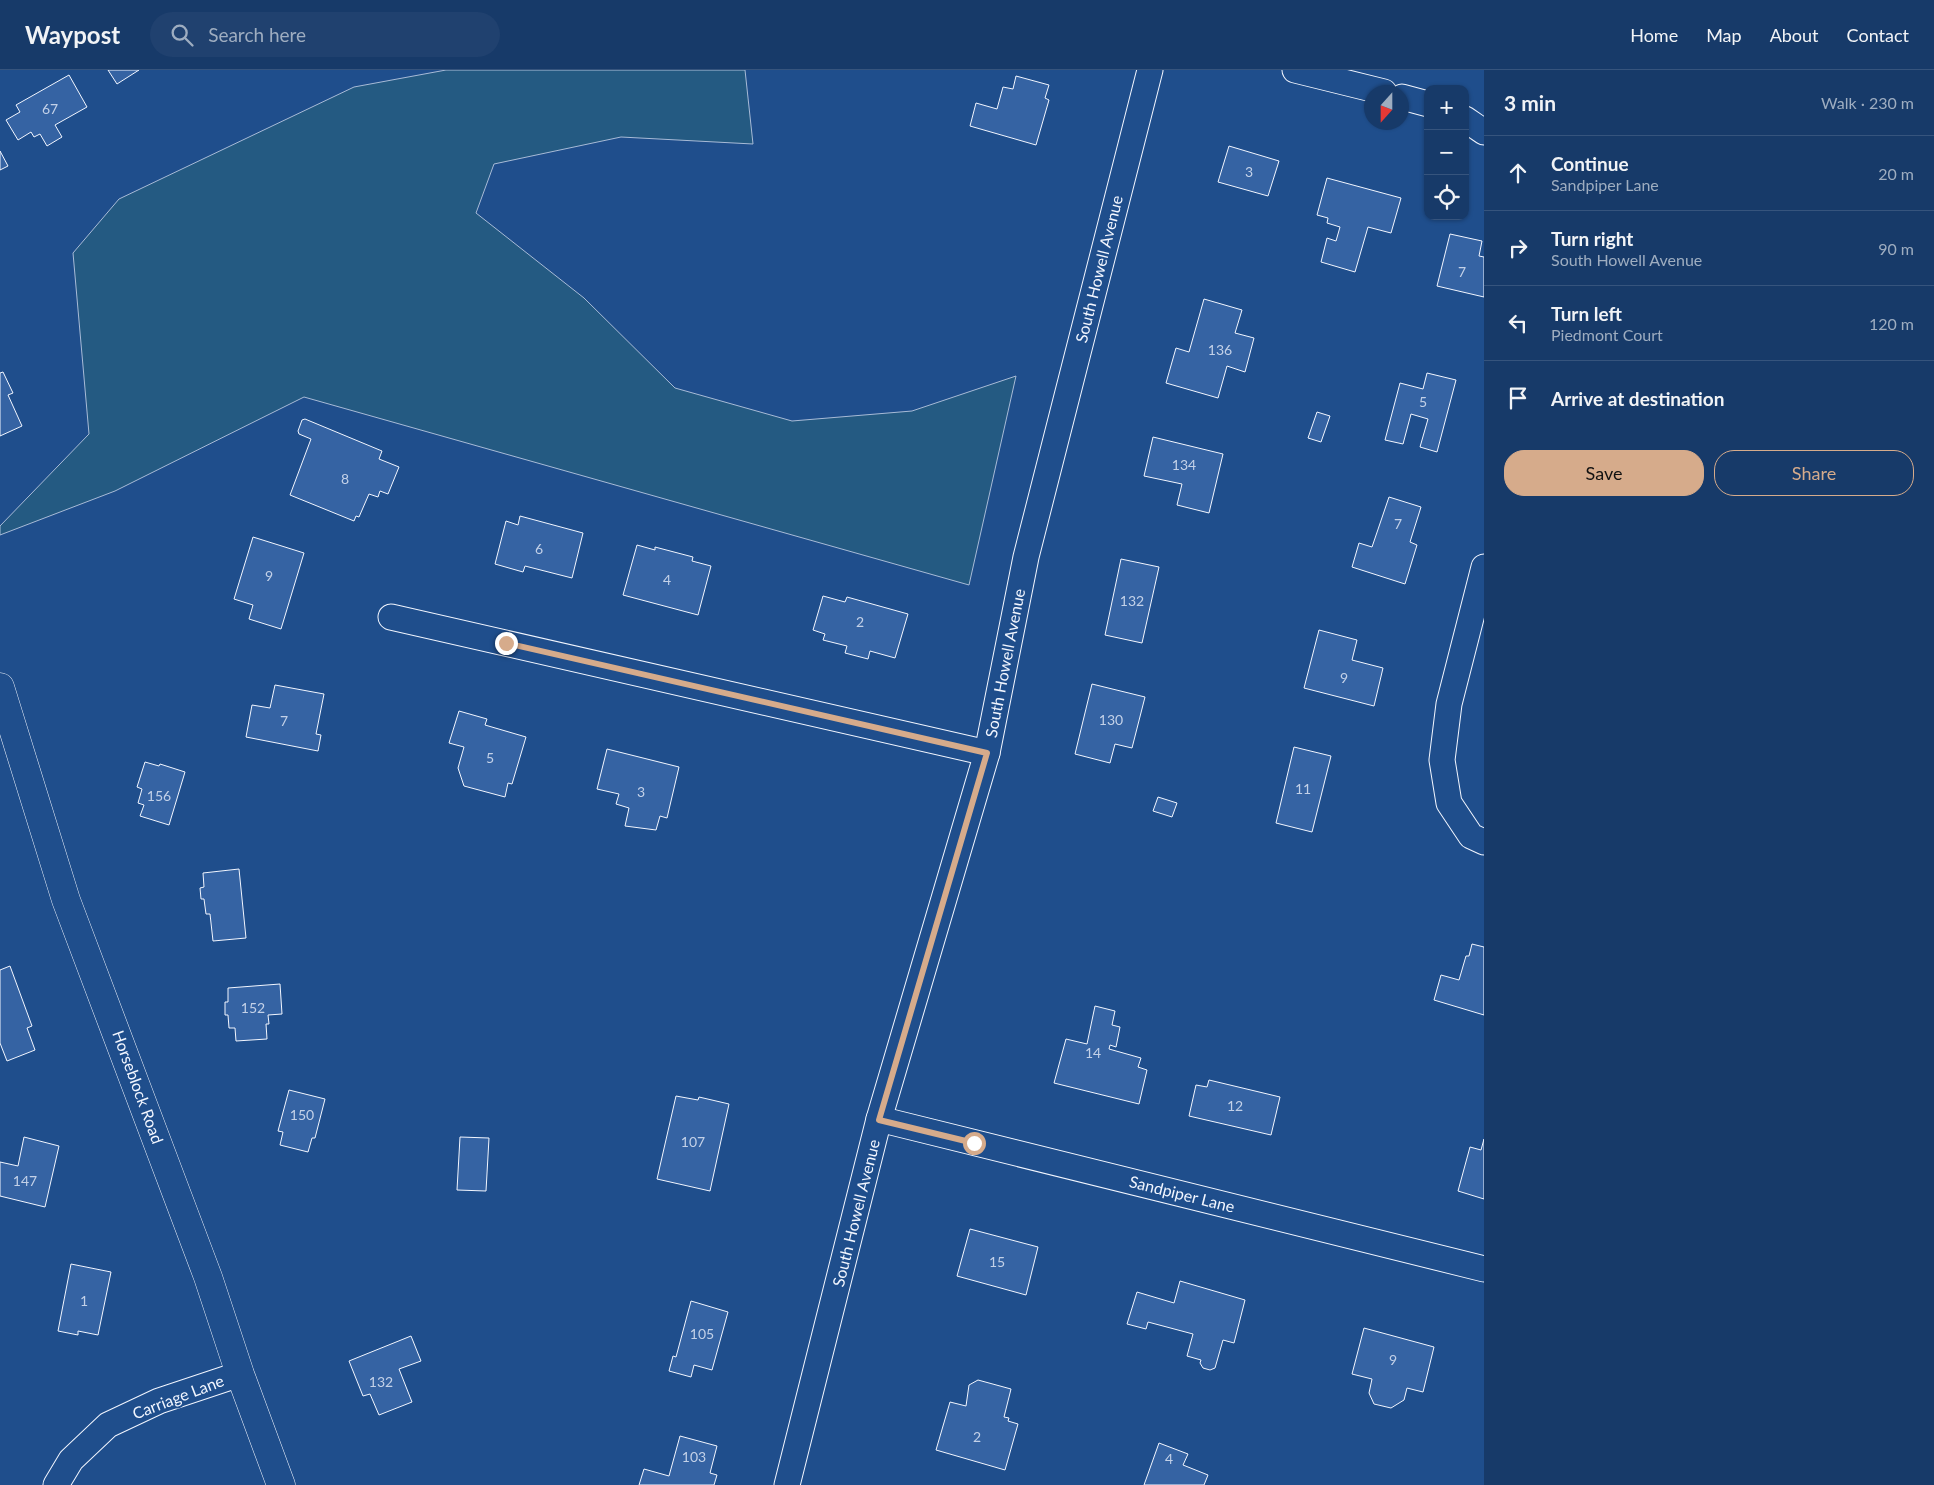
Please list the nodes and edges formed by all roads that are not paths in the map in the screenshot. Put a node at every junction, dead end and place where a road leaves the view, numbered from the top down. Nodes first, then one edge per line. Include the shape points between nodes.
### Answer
1 (1150, 70) edge
2 (1295, 70) edge
3 (1364, 87) edge
4 (1409, 99) edge
5 (1424, 103) edge
6 (1469, 122) edge
7 (1484, 132) edge
8 (1484, 567) edge
9 (391, 617) dead end
10 (0, 687) edge
11 (987, 753) junction
12 (1484, 842) edge
13 (879, 1120) junction
14 (1484, 1268) edge
15 (240, 1374) junction
16 (56, 1485) edge
17 (281, 1485) edge
18 (787, 1485) edge

1 - 11 street, South Howell Avenue via 1026,557
2 - 3 street
4 - 5 street
6 - 7 street
8 - 12 street via 1449,704 1442,760 1449,803 1471,836
9 - 11 street
10 - 15 street, Horseblock Road via 66,900 208,1277
11 - 13 street, South Howell Avenue
13 - 14 street, Sandpiper Lane
13 - 18 street, South Howell Avenue
15 - 16 street, Carriage Lane via 159,1401 108,1425 71,1460
15 - 17 street, Horseblock Road

